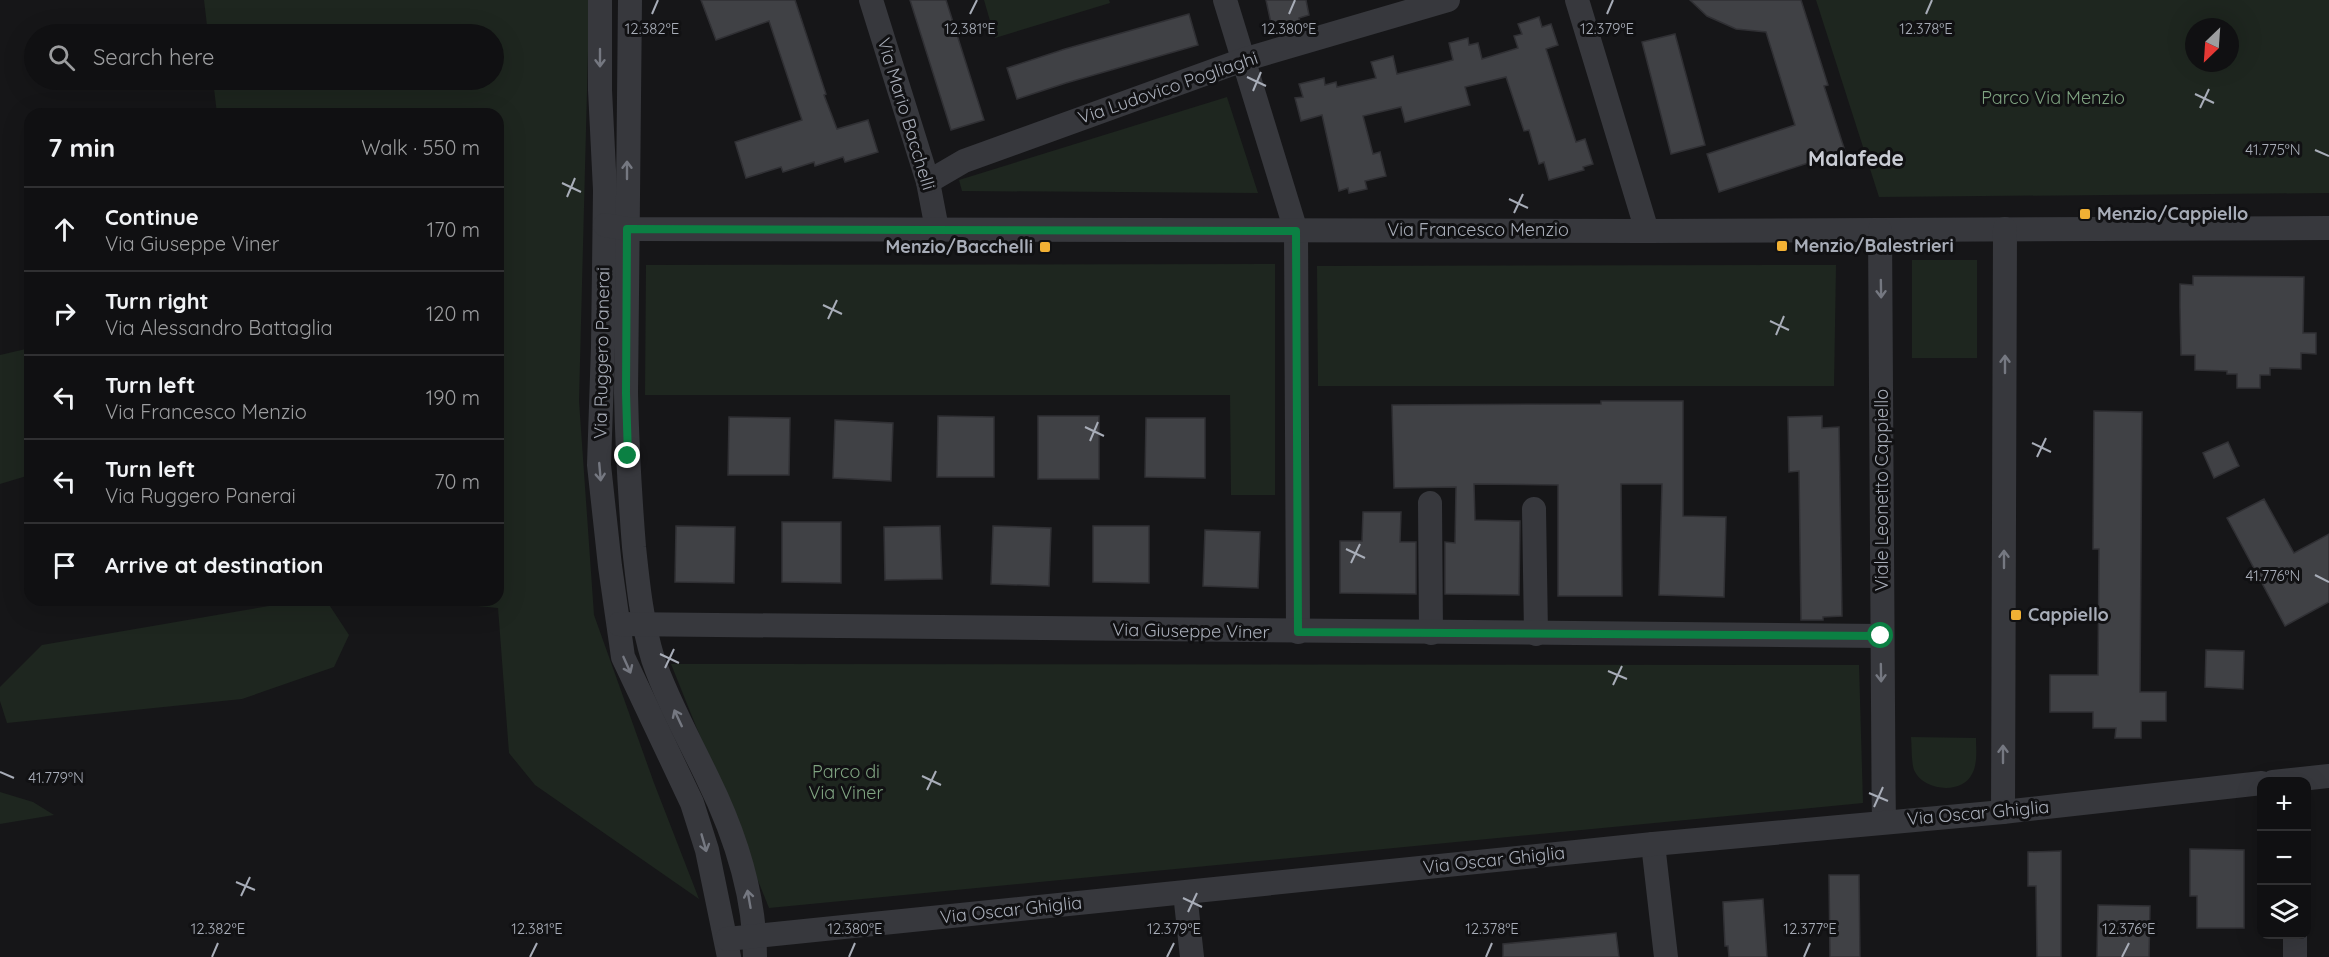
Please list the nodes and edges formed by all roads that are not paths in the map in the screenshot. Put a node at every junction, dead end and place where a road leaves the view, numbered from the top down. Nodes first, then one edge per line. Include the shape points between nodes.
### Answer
1 (600, 0) edge
2 (630, 0) edge
3 (871, 0) edge
4 (1225, 0) edge
5 (1448, 0) edge
6 (1577, 0) edge
7 (1243, 60) junction
8 (928, 182) junction
9 (616, 227) junction
10 (2329, 228) edge
11 (937, 229) junction
12 (2005, 229) junction
13 (1880, 230) junction
14 (1296, 231) junction
15 (1647, 231) junction
16 (1430, 502) dead end
17 (1534, 510) dead end
18 (619, 624) junction
19 (644, 624) junction
20 (1298, 632) junction
21 (1431, 633) junction
22 (1536, 634) junction
23 (1881, 636) junction
24 (2329, 776) edge
25 (2311, 778) edge
26 (2257, 784) edge
27 (2003, 812) junction
28 (1884, 822) junction
29 (1653, 844) junction
30 (1185, 893) junction
31 (2295, 939) edge
32 (755, 946) edge
33 (728, 948) edge
34 (1192, 957) edge
35 (1666, 957) edge
36 (2295, 957) edge

1 -> 9 street, Via Ruggero Panerai via 600,90
9 -> 2 street, Via Ruggero Panerai
3 - 8 street, Via Mario Bacchelli
4 - 7 street
5 - 7 street, Via Ludovico Pogliaghi
6 - 15 street
7 - 8 street, Via Ludovico Pogliaghi via 964,161
7 - 14 street
8 - 11 street, Via Mario Bacchelli
9 - 11 street, Via Francesco Menzio
9 -> 18 street, Via Ruggero Panerai via 599,465
9 - 19 street, Via Ruggero Panerai via 628,456
10 - 12 street, Via Francesco Menzio
11 - 14 street, Via Francesco Menzio
12 - 13 street, Via Francesco Menzio
27 -> 12 street
13 - 15 street, Via Francesco Menzio
13 -> 23 street, Viale Leonetto Cappiello
14 - 15 street, Via Francesco Menzio
14 - 20 street
16 - 21 street
17 - 22 street
18 - 19 street
18 -> 33 street, Via Ruggero Panerai via 623,657 692,802 707,850
19 - 20 street, Via Giuseppe Viner
32 -> 19 street, Via Ruggero Panerai via 746,884 733,837 669,698
20 - 21 street, Via Giuseppe Viner
21 - 22 street, Via Giuseppe Viner
22 - 23 street, Via Giuseppe Viner
23 -> 28 street, Viale Leonetto Cappiello
24 - 25 street
26 - 27 street, Via Oscar Ghiglia
27 - 28 street, Via Oscar Ghiglia
28 - 29 street, Via Oscar Ghiglia
29 - 30 street, Via Oscar Ghiglia
29 - 35 street
30 - 32 street, Via Oscar Ghiglia
30 - 34 street
31 - 36 street
32 - 33 street, Via Oscar Ghiglia

